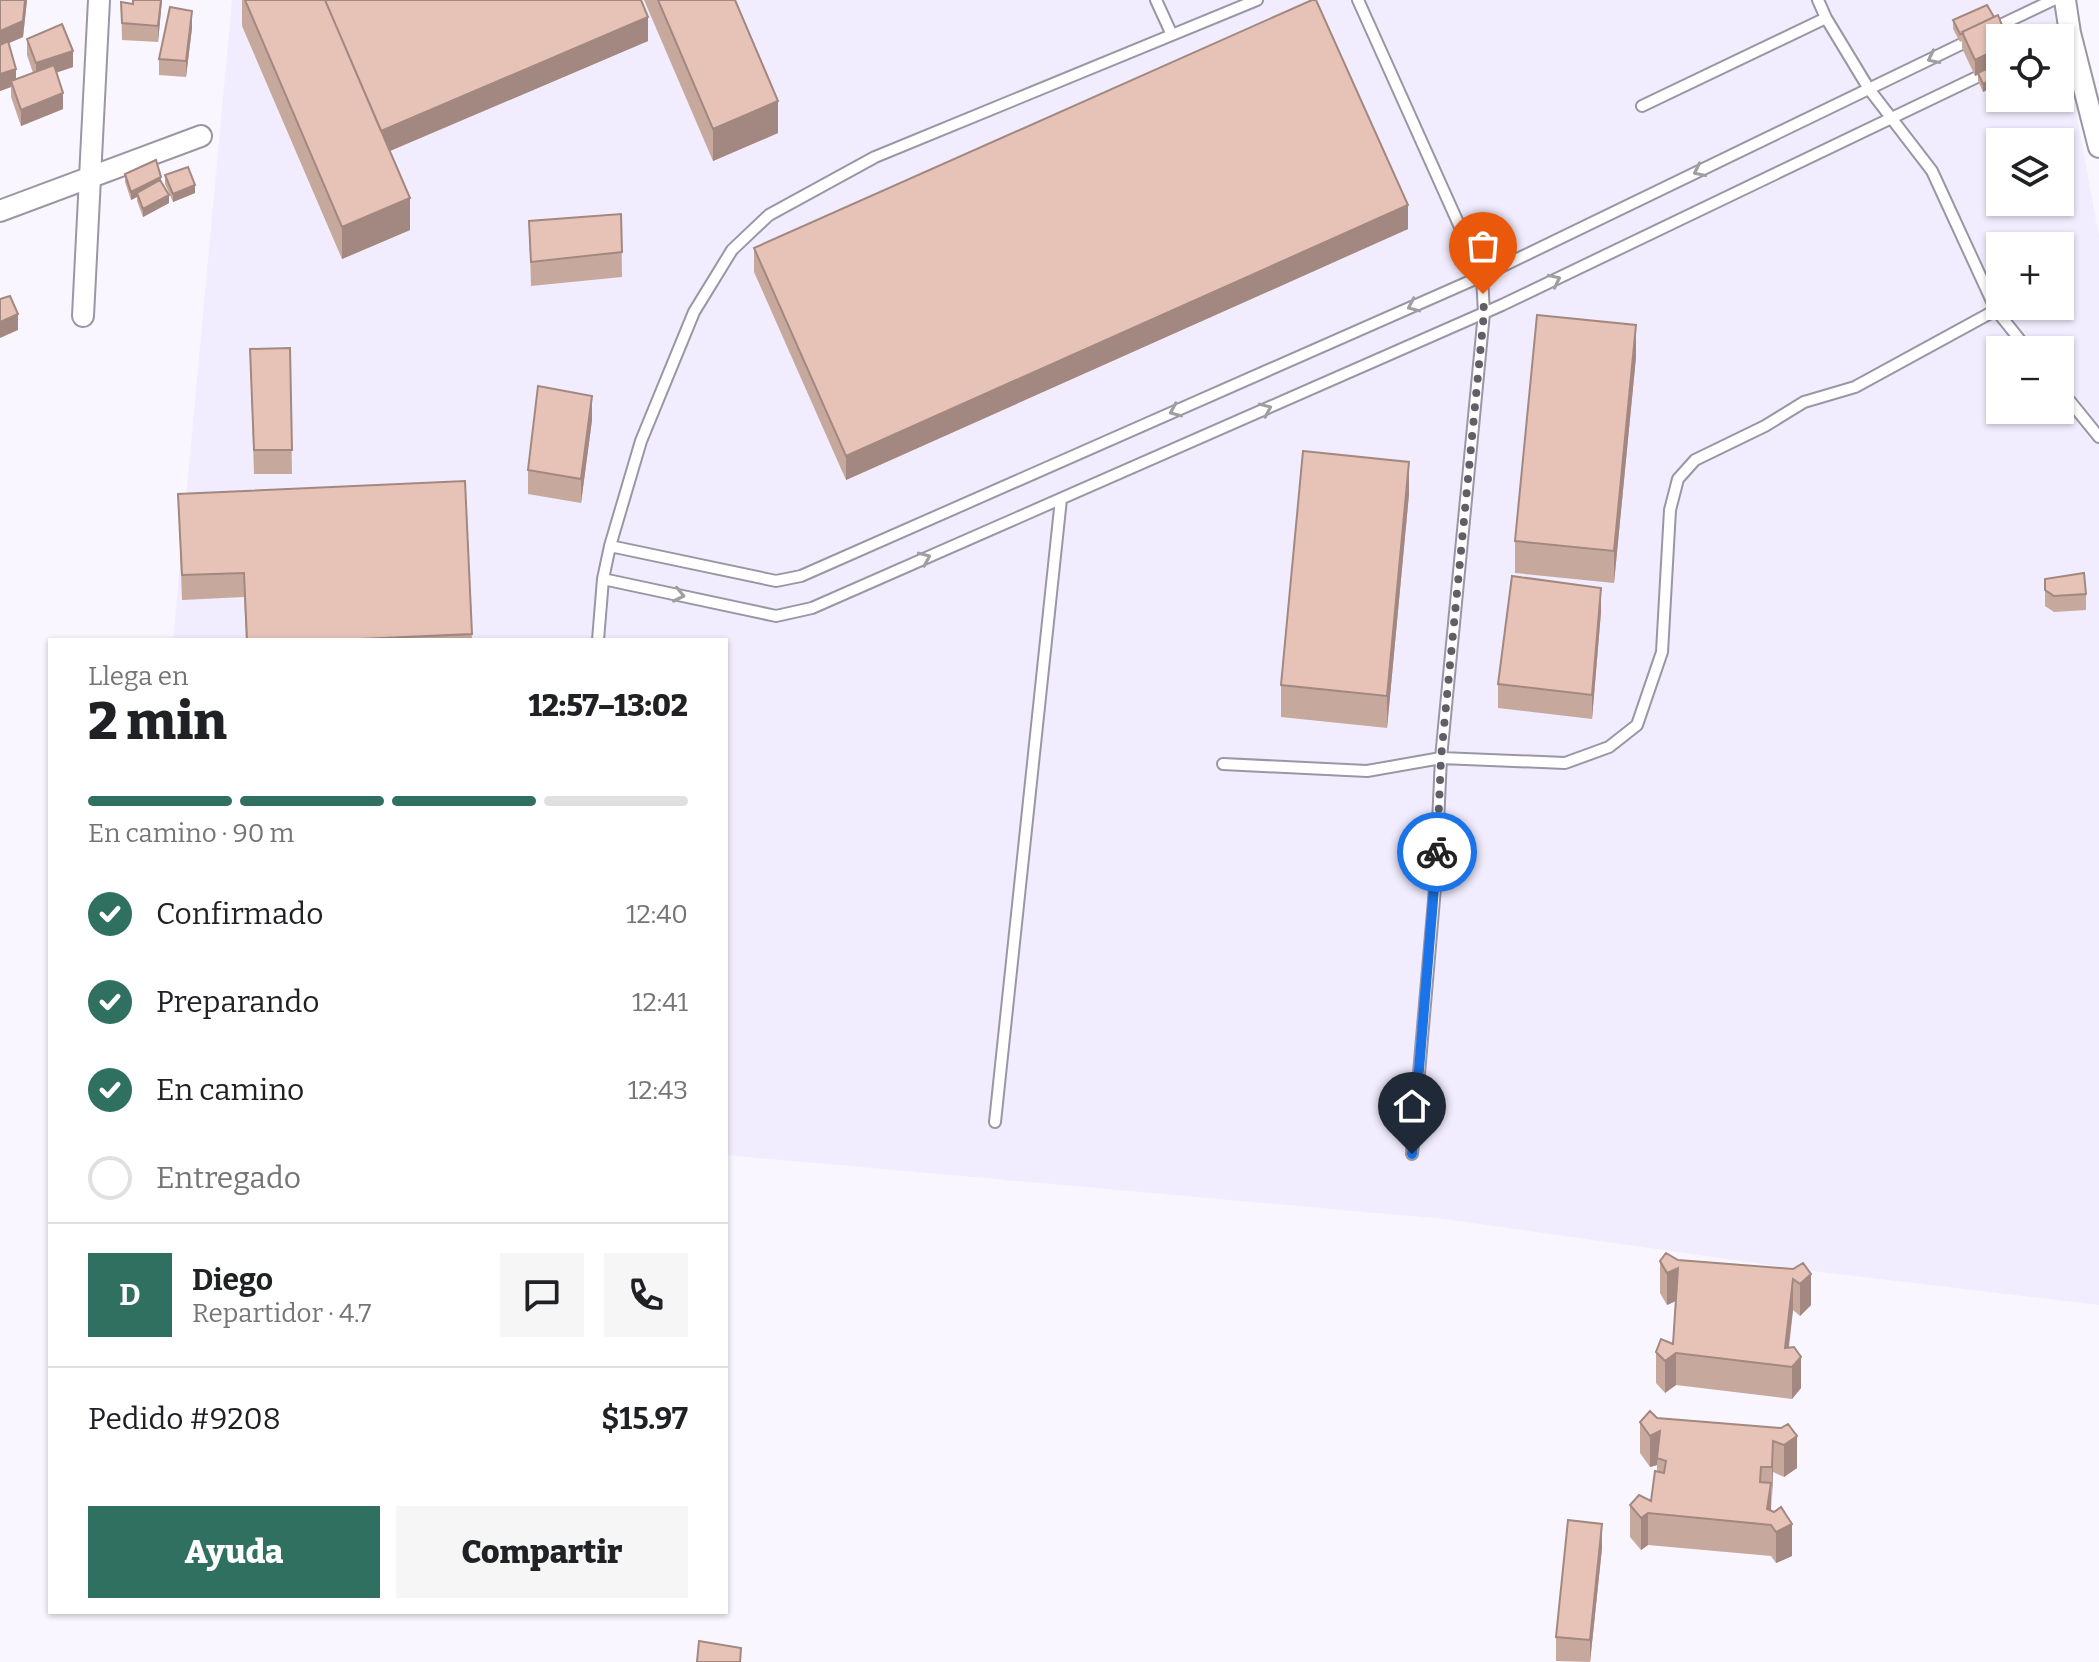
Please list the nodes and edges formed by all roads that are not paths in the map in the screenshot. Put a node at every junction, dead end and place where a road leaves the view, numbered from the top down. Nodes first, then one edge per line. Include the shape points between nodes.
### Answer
1 (99, 0) edge
2 (1156, 0) edge
3 (1257, 0) edge
4 (1358, 0) edge
5 (1818, 0) edge
6 (2053, 0) edge
7 (2065, 0) edge
8 (1826, 18) junction
9 (2065, 24) edge
10 (1172, 35) junction
11 (2074, 65) edge
12 (1986, 73) edge
13 (1869, 89) junction
14 (1642, 106) dead end
15 (1892, 117) junction
16 (201, 136) dead end
17 (2099, 147) edge
18 (91, 176) junction
19 (0, 211) edge
20 (1482, 276) junction
21 (1986, 288) edge
22 (1484, 313) junction
23 (1986, 315) edge
24 (83, 316) dead end
25 (2004, 320) edge
26 (2017, 336) edge
27 (2074, 406) edge
28 (2099, 437) edge
29 (1061, 499) junction
30 (610, 546) junction
31 (603, 579) junction
32 (598, 638) edge
33 (1441, 758) junction
34 (1223, 764) dead end
35 (995, 1122) dead end
36 (1412, 1154) dead end

1 - 18 street
2 - 10 lane
3 - 10 lane
4 - 20 lane
5 - 8 lane
6 -> 13 lane
7 - 9 street
8 - 13 lane
8 - 14 lane
10 - 30 lane via 875,157 769,215 732,250 694,312 641,441
11 - 17 street
12 - 15 lane
13 - 15 lane
13 -> 20 lane
15 - 21 lane via 1932,171
22 -> 15 lane
16 - 18 street
18 - 19 street
18 - 24 street
20 - 22 lane
20 -> 30 lane via 801,576 776,581
29 -> 22 lane
22 - 33 lane
23 - 33 lane via 1855,387 1804,402 1695,460 1678,479 1670,510 1662,652 1637,725 1609,747 1565,763
25 - 26 lane
27 - 28 lane
31 -> 29 lane via 776,616 812,608
29 - 35 lane
30 - 31 lane
31 - 32 lane
33 - 34 lane via 1367,771
33 - 36 lane

